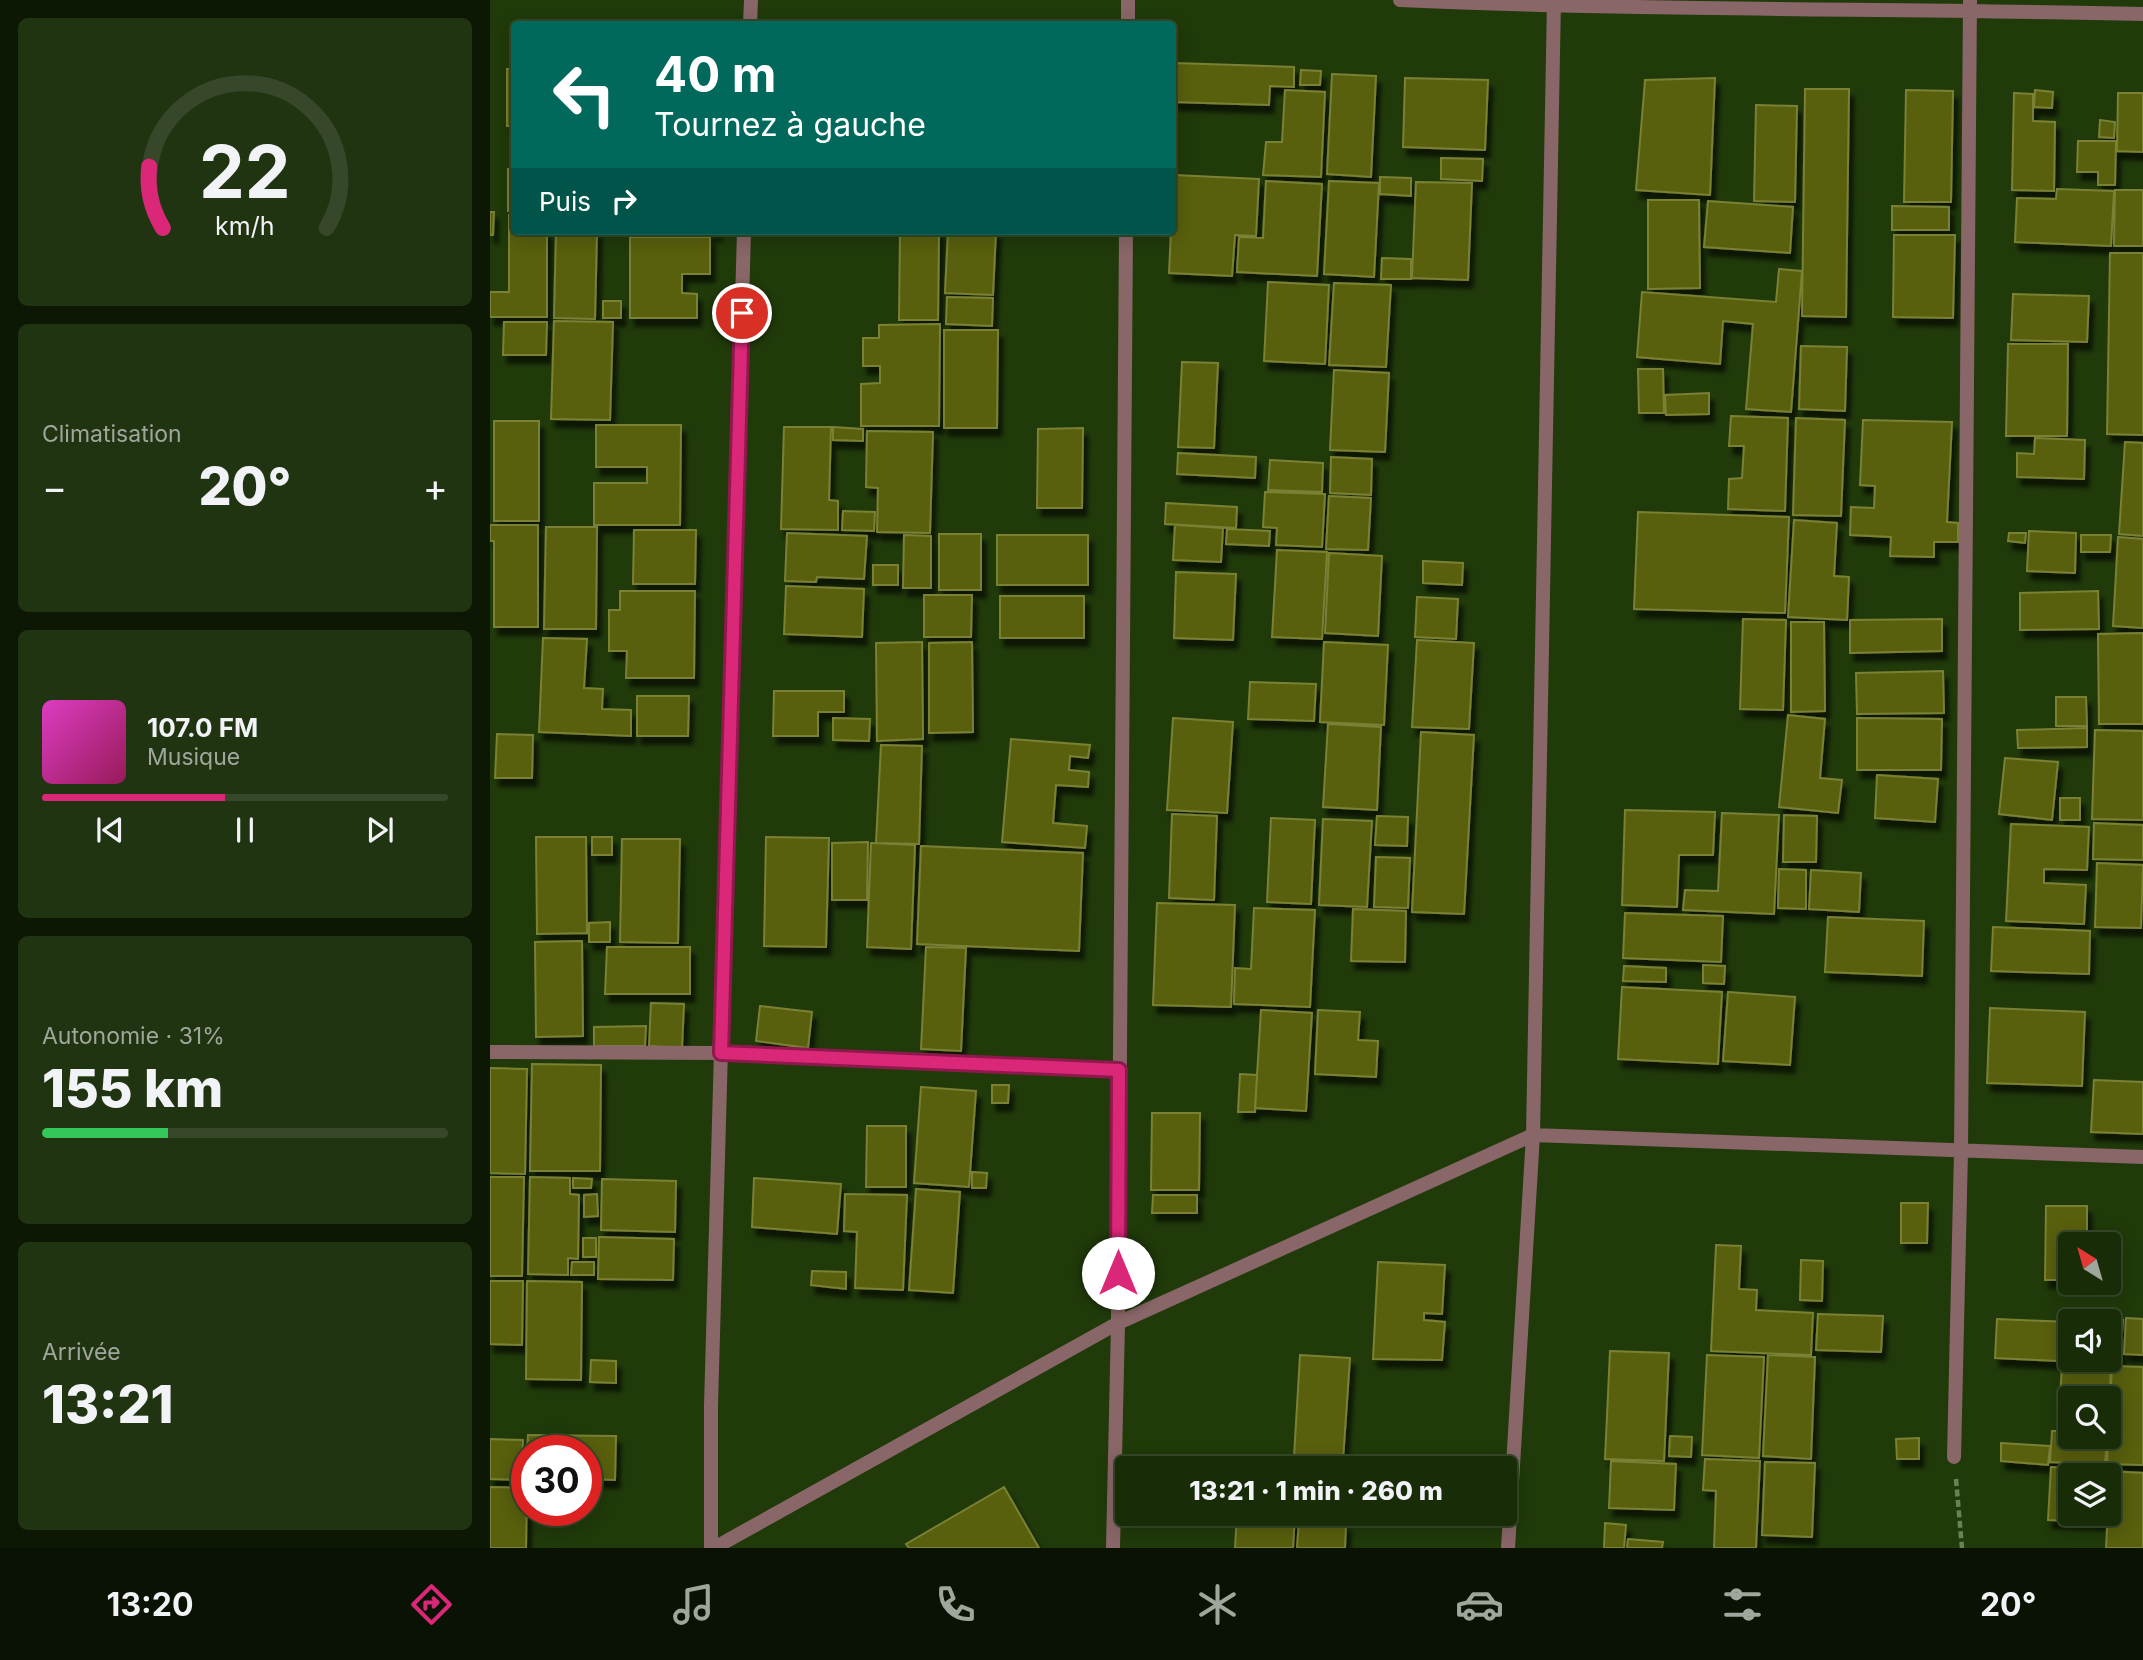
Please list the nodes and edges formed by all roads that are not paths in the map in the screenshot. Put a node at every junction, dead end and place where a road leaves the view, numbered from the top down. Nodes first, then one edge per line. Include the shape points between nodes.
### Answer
1 (751, 0) edge
2 (1128, 0) edge
3 (1400, 0) edge
4 (1554, 3) edge
5 (1969, 5) edge
6 (2143, 14) edge
7 (750, 21) edge
8 (1128, 21) edge
9 (744, 235) edge
10 (1126, 235) edge
11 (490, 1052) edge
12 (721, 1053) junction
13 (1119, 1070) junction
14 (1533, 1135) junction
15 (1961, 1151) junction
16 (2143, 1157) edge
17 (1118, 1323) junction
18 (1954, 1457) road end
19 (713, 1548) edge
20 (1113, 1548) edge
21 (1508, 1548) edge

1 - 7 street
2 - 8 street
3 - 4 street
4 - 5 street
4 - 14 street
5 - 6 street
5 - 15 street
9 - 12 street
10 - 13 street
11 - 12 street
12 - 13 street
12 - 19 street via 711,1406
13 - 17 street
14 - 15 street
14 - 17 street
14 - 21 street
15 - 16 street
15 - 18 street
17 - 19 street
17 - 20 street

